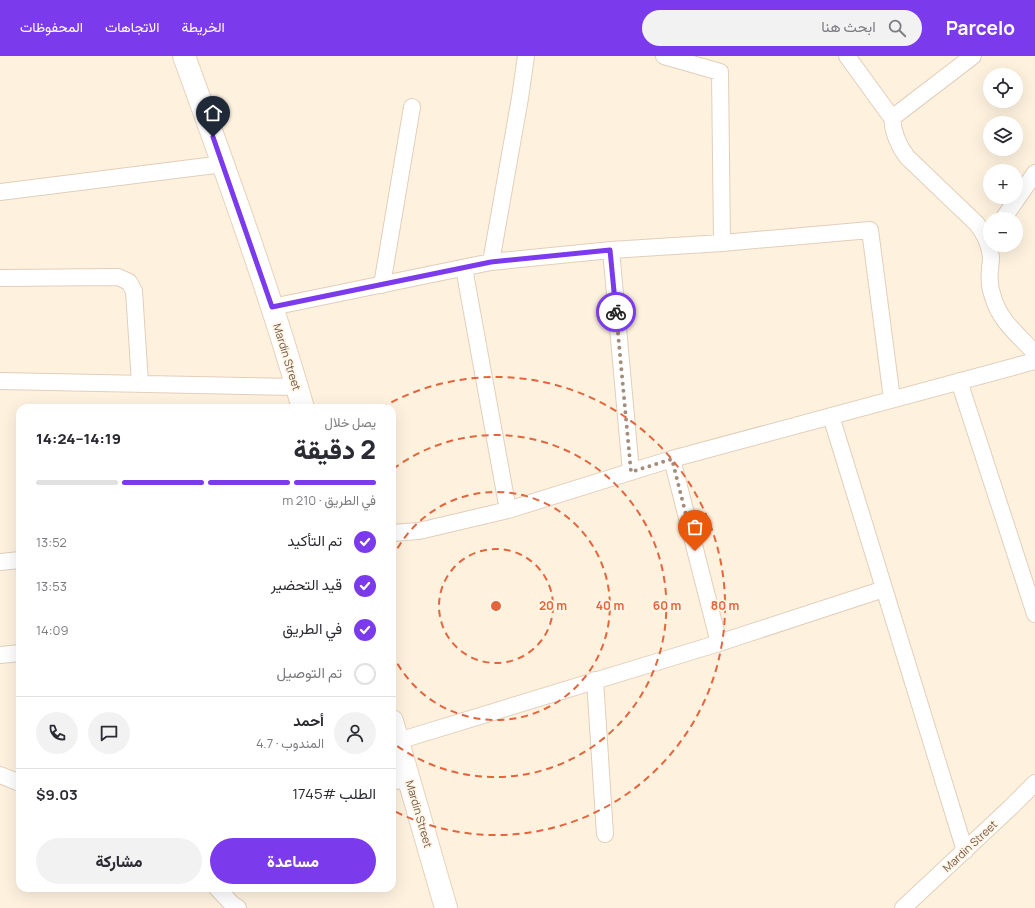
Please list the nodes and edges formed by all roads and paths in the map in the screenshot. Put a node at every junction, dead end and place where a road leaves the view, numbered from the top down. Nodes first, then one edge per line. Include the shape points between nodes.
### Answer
1 (184, 56) edge
2 (526, 56) edge
3 (664, 56) edge
4 (847, 56) edge
5 (973, 56) edge
6 (412, 107) dead end
7 (892, 118) junction
8 (223, 164) junction
9 (1035, 173) edge
10 (0, 192) edge
11 (1007, 212) edge
12 (983, 232) edge
13 (722, 243) junction
14 (610, 250) junction
15 (990, 252) edge
16 (491, 262) junction
17 (464, 268) junction
18 (0, 278) edge
19 (382, 285) junction
20 (272, 307) junction
21 (1035, 353) edge
22 (1035, 361) edge
23 (0, 381) edge
24 (959, 381) junction
25 (140, 383) junction
26 (297, 387) junction
27 (892, 399) junction
28 (302, 404) edge
29 (831, 416) junction
30 (672, 459) junction
31 (631, 472) junction
32 (508, 510) junction
33 (396, 533) edge
34 (16, 560) edge
35 (0, 562) edge
36 (884, 589) junction
37 (1035, 614) edge
38 (719, 642) junction
39 (16, 653) edge
40 (0, 655) edge
41 (595, 680) junction
42 (396, 731) edge
43 (396, 739) edge
44 (0, 775) edge
45 (16, 781) edge
46 (401, 781) edge
47 (1035, 783) edge
48 (605, 834) dead end
49 (965, 851) junction
50 (221, 892) edge
51 (238, 908) edge
52 (446, 908) edge
53 (903, 908) edge

1 - 8 street, Mardin Street
2 - 16 street
3 - 13 street via 720,72
4 - 7 street
5 - 7 street
6 - 19 street
7 - 12 street via 896,139 907,157
8 - 10 street
8 - 20 street, Mardin Street
9 - 11 street
13 - 14 street
13 - 27 street via 870,230
14 - 16 street
14 - 31 street
15 - 21 street via 990,285 998,310 1005,322
16 - 17 street
17 - 19 street
17 - 32 street
18 - 25 street via 118,277 129,282 134,291
19 - 20 street
20 - 26 street, Mardin Street
22 - 24 street
23 - 25 street
24 - 27 street
24 - 37 street
25 - 26 street
26 - 28 street, Mardin Street
27 - 29 street
29 - 30 street
29 - 36 street
30 - 31 street
30 - 38 street
31 - 32 street
32 - 33 street via 419,531
34 - 35 street
36 - 38 street
36 - 49 street
38 - 41 street
39 - 40 street
41 - 42 street
41 - 48 street
43 - 46 street, Mardin Street
44 - 45 street
46 - 52 street, Mardin Street
47 - 49 street, Mardin Street
49 - 53 street, Mardin Street
50 - 51 street

